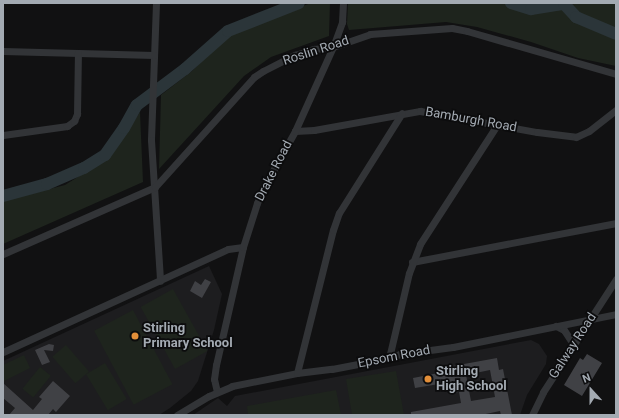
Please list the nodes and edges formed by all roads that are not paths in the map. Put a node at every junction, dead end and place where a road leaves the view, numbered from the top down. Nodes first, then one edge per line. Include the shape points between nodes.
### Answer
1 (156, 3) edge
2 (343, 3) edge
3 (333, 47) junction
4 (3, 51) edge
5 (78, 53) junction
6 (154, 55) junction
7 (616, 74) edge
8 (616, 110) edge
9 (402, 113) junction
10 (497, 125) junction
11 (295, 131) junction
12 (3, 135) edge
13 (155, 187) junction
14 (616, 223) edge
15 (243, 247) junction
16 (3, 254) edge
17 (412, 262) junction
18 (616, 278) edge
19 (160, 281) junction
20 (616, 314) edge
21 (590, 319) junction
22 (556, 326) junction
23 (573, 344) junction
24 (3, 352) edge
25 (389, 358) junction
26 (298, 373) junction
27 (217, 392) junction
28 (177, 415) edge
29 (532, 415) edge

1 - 6 street
2 - 3 street, Drake Road via 342,22
3 - 7 street, Roslin Road via 370,34 452,28
3 - 11 street, Drake Road
3 - 13 street, Roslin Road via 295,55 254,77
4 - 5 street
5 - 6 street
5 - 12 street via 77,114 74,121 67,126
6 - 13 street via 151,140
8 - 10 street, Bamburgh Road via 590,131 576,137
9 - 10 street, Bamburgh Road via 420,111
9 - 11 street, Bamburgh Road via 314,130
9 - 26 street via 339,213
10 - 17 street via 428,229
11 - 15 street, Drake Road via 260,195
13 - 16 street, Roslin Road
13 - 19 street
14 - 17 street
15 - 19 street via 228,249
15 - 27 street, Drake Road via 216,365 214,379
17 - 25 street
18 - 21 street, Galway Road
19 - 24 street
20 - 21 street, Epsom Road
21 - 22 street, Epsom Road
21 - 23 street, Galway Road
22 - 23 street via 564,330
22 - 25 street, Epsom Road
23 - 29 street, Galway Road
25 - 26 street, Epsom Road
26 - 27 street, Epsom Road via 232,386
27 - 28 street, Epsom Road

